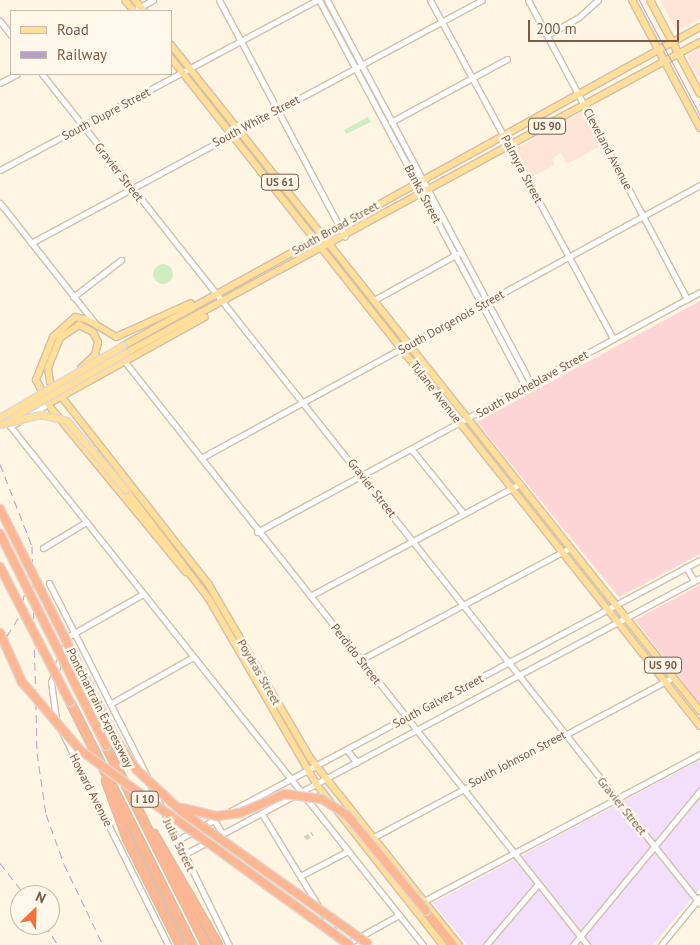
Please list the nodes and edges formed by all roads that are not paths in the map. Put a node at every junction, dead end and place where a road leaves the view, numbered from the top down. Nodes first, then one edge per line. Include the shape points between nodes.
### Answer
1 (125, 0) edge
2 (136, 0) edge
3 (153, 0) edge
4 (219, 0) edge
5 (318, 0) edge
6 (328, 0) edge
7 (430, 0) edge
8 (482, 0) edge
9 (528, 0) edge
10 (598, 0) edge
11 (632, 0) edge
12 (650, 0) edge
13 (143, 9) edge
14 (133, 10) edge
15 (0, 20) edge
16 (442, 22) junction
17 (700, 27) edge
18 (10, 34) edge
19 (547, 35) junction
20 (240, 41) junction
21 (672, 42) junction
22 (700, 42) edge
23 (172, 46) edge
24 (658, 50) junction
25 (678, 54) junction
26 (172, 59) edge
27 (507, 59) dead end
28 (665, 61) junction
29 (362, 64) junction
30 (356, 68) junction
31 (190, 69) junction
32 (183, 73) junction
33 (14, 75) edge
34 (43, 75) edge
35 (472, 78) junction
36 (602, 80) junction
37 (0, 83) edge
38 (609, 92) junction
39 (578, 93) junction
40 (700, 94) edge
41 (585, 105) junction
42 (278, 109) junction
43 (535, 117) junction
44 (392, 121) junction
45 (386, 124) junction
46 (83, 126) junction
47 (700, 128) edge
48 (542, 129) junction
49 (238, 130) junction
50 (231, 134) junction
51 (503, 135) junction
52 (510, 147) junction
53 (475, 150) junction
54 (481, 162) junction
55 (0, 170) edge
56 (420, 180) junction
57 (700, 185) edge
58 (132, 188) junction
59 (426, 192) junction
60 (0, 203) edge
61 (372, 207) junction
62 (643, 216) junction
63 (378, 219) junction
64 (339, 225) junction
65 (321, 234) junction
66 (345, 237) junction
67 (314, 238) junction
68 (31, 243) junction
69 (330, 245) junction
70 (323, 249) junction
71 (462, 251) junction
72 (456, 255) junction
73 (284, 256) junction
74 (568, 256) junction
75 (120, 260) dead end
76 (292, 266) junction
77 (245, 277) junction
78 (252, 288) junction
79 (700, 292) edge
80 (216, 293) junction
81 (73, 297) junction
82 (687, 299) junction
83 (374, 300) junction
84 (488, 301) junction
85 (224, 304) junction
86 (482, 304) junction
87 (80, 305) junction
88 (75, 317) junction
89 (95, 324) junction
90 (613, 339) junction
91 (410, 344) junction
92 (402, 349) junction
93 (125, 362) junction
94 (76, 372) junction
95 (531, 384) junction
96 (526, 388) junction
97 (62, 396) junction
98 (304, 403) junction
99 (48, 404) junction
100 (0, 418) edge
101 (468, 419) junction
102 (460, 423) junction
103 (0, 424) edge
104 (412, 450) junction
105 (201, 458) junction
106 (362, 476) junction
107 (520, 484) junction
108 (512, 487) junction
109 (0, 509) edge
110 (463, 513) junction
111 (86, 522) junction
112 (258, 532) junction
113 (0, 534) edge
114 (413, 540) junction
115 (43, 548) dead end
116 (570, 548) junction
117 (562, 553) junction
118 (700, 560) edge
119 (0, 567) edge
120 (686, 567) junction
121 (700, 578) edge
122 (694, 582) junction
123 (48, 583) dead end
124 (143, 594) junction
125 (310, 596) junction
126 (210, 600) junction
127 (463, 606) junction
128 (616, 606) junction
129 (607, 610) junction
130 (626, 619) junction
131 (617, 623) junction
132 (73, 631) junction
133 (0, 633) edge
134 (192, 657) junction
135 (360, 660) junction
136 (509, 664) junction
137 (519, 676) junction
138 (673, 677) junction
139 (664, 680) junction
140 (110, 704) junction
141 (700, 711) edge
142 (407, 718) junction
143 (700, 726) edge
144 (418, 731) junction
145 (565, 734) junction
146 (347, 750) junction
147 (95, 751) junction
148 (700, 754) edge
149 (357, 763) junction
150 (316, 766) junction
151 (308, 771) junction
152 (293, 779) junction
153 (326, 780) junction
154 (317, 785) junction
155 (463, 789) junction
156 (700, 791) edge
157 (303, 792) junction
158 (616, 799) junction
159 (171, 803) junction
160 (244, 805) junction
161 (262, 814) junction
162 (141, 816) junction
163 (214, 820) junction
164 (251, 820) junction
165 (223, 835) junction
166 (374, 837) junction
167 (176, 840) junction
168 (362, 843) junction
169 (654, 846) junction
170 (348, 851) junction
171 (513, 852) junction
172 (183, 855) junction
173 (300, 876) junction
174 (538, 884) junction
175 (424, 901) junction
176 (699, 901) edge
177 (399, 915) junction
178 (326, 930) junction
179 (580, 937) junction
180 (168, 945) edge
181 (180, 945) edge
182 (192, 945) edge
183 (206, 945) edge
184 (218, 945) edge
185 (230, 945) edge
186 (344, 945) edge
187 (349, 945) edge
188 (371, 945) edge
189 (423, 945) edge
190 (443, 945) edge
191 (453, 945) edge
192 (459, 945) edge
193 (486, 945) edge
194 (573, 945) edge
195 (587, 945) edge
196 (661, 945) edge

1 - 14 main road
2 - 13 main road
3 - 13 street
4 - 20 street
5 - 20 street, South Dupre Street
5 - 30 street, Banks Street
6 - 29 street, Banks Street
7 - 16 street, Palmyra Street
8 - 16 street, South White Street
9 - 19 street, Cleveland Avenue
10 - 19 street via 578,18
11 - 24 main road
12 - 21 main road
15 - 18 street
16 - 29 street, South White Street
16 - 35 street, Palmyra Street
17 - 21 main road, US 90
19 - 39 street, Cleveland Avenue
20 - 31 street, South Dupre Street
20 - 42 street
21 - 24 main road, South Broad Street / US 90
21 - 25 main road
22 - 25 main road, US 90
23 - 31 main road, Tulane Avenue / US 61
24 - 28 main road
24 - 36 main road, South Broad Street / US 90
25 - 28 main road, US 90
25 - 40 main road
26 - 32 main road, Tulane Avenue / US 61
27 - 35 street
28 - 38 main road, South Broad Street / US 90
28 - 47 main road
29 - 30 street, South White Street
29 - 44 street, Banks Street
30 - 42 street, South White Street
30 - 45 street, Banks Street
31 - 32 street, South Dupre Street
31 - 49 main road, Tulane Avenue / US 61
32 - 46 street, South Dupre Street
32 - 50 main road, Tulane Avenue / US 61
33 - 37 street
34 - 46 street, Gravier Street
35 - 44 street
35 - 51 street, Palmyra Street
36 - 38 main road
36 - 39 main road, South Broad Street / US 90
38 - 41 main road, South Broad Street / US 90
39 - 41 street, Cleveland Avenue
39 - 43 main road, South Broad Street / US 90
41 - 48 main road, South Broad Street / US 90
41 - 62 street, Cleveland Avenue
42 - 49 street, South White Street
42 - 64 street
43 - 48 main road
43 - 51 main road, South Broad Street / US 90
44 - 45 street
44 - 56 street, Banks Street
45 - 56 street, Banks Street
46 - 55 street, South Dupre Street
46 - 58 street, Gravier Street
48 - 52 main road, South Broad Street / US 90
49 - 50 street, South White Street
49 - 65 main road, Tulane Avenue / US 61
50 - 58 street, South White Street
50 - 67 main road, Tulane Avenue / US 61
51 - 52 street, Palmyra Street
51 - 53 main road, South Broad Street / US 90
52 - 54 main road, South Broad Street / US 90
52 - 74 street, Palmyra Street
53 - 54 main road
53 - 56 main road, South Broad Street / US 90
54 - 59 main road, South Broad Street / US 90
56 - 59 street, Banks Street
56 - 61 main road, South Broad Street / US 90
57 - 62 street, South Dorgenois Street
58 - 68 street, South White Street
58 - 80 street, Gravier Street
59 - 63 main road, South Broad Street / US 90
59 - 71 street, Banks Street
59 - 72 street, Banks Street
60 - 68 street
61 - 63 main road
61 - 64 main road, South Broad Street / US 90
62 - 74 street, South Dorgenois Street
62 - 82 street, Cleveland Avenue
63 - 66 main road, South Broad Street / US 90
64 - 65 main road, South Broad Street / US 90
64 - 66 street
65 - 67 main road, South Broad Street / US 90
65 - 69 main road, Tulane Avenue / US 61
66 - 69 main road, South Broad Street / US 90
67 - 70 main road, Tulane Avenue / US 61
67 - 73 main road, South Broad Street
68 - 81 street
69 - 70 main road, South Broad Street
69 - 83 main road, Tulane Avenue / US 90
70 - 76 main road, South Broad Street
70 - 92 main road, Tulane Avenue / US 90
71 - 72 street
71 - 84 street, Banks Street
72 - 83 street
72 - 86 street, Banks Street
73 - 76 main road
73 - 77 main road, South Broad Street
74 - 84 street, South Dorgenois Street
74 - 90 street, Palmyra Street
75 - 81 street
76 - 78 main road, South Broad Street
77 - 78 main road
77 - 80 main road, South Broad Street
78 - 85 main road, South Broad Street
79 - 82 street, South Rocheblave Street
80 - 85 street, Gravier Street
80 - 89 main road via 125,336 111,337
80 - 94 main road, South Broad Street, bridge
81 - 87 street
82 - 90 street, South Rocheblave Street
83 - 91 main road, Tulane Avenue / US 90
84 - 86 street, South Dorgenois Street
84 - 95 street, Banks Street
85 - 93 main road
85 - 98 street, Gravier Street
85 - 103 main road, South Broad Street, bridge via 126,353
86 - 91 street, South Dorgenois Street
86 - 96 street, Banks Street
87 - 88 street
87 - 89 street
88 - 89 main road
88 - 99 main road via 58,330 37,375 37,388
90 - 95 street, South Rocheblave Street
91 - 92 street, South Dorgenois Street
91 - 101 main road, Tulane Avenue / US 90
92 - 98 street, South Dorgenois Street
92 - 102 main road, Tulane Avenue / US 90
93 - 97 main road
93 - 105 street, Perdido Street
94 - 97 main road, Poydras Street via 95,355 98,342 89,329 74,326 62,334 48,368 48,378
94 - 100 main road, South Broad Street, bridge
95 - 96 street, South Rocheblave Street
96 - 101 street, South Rocheblave Street
97 - 99 main road
97 - 150 main road, Poydras Street via 209,585
98 - 105 street, South Dorgenois Street
98 - 106 street, Gravier Street
99 - 111 street via 10,426
99 - 126 main road
101 - 102 street, South Rocheblave Street
101 - 107 main road, Tulane Avenue / US 90
102 - 104 street, South Rocheblave Street
102 - 108 main road, Tulane Avenue / US 90
103 - 126 main road, bridge via 41,415 67,421 126,490
104 - 106 street, South Rocheblave Street
104 - 110 street
105 - 112 street, Perdido Street
106 - 112 street, South Rocheblave Street
106 - 114 street, Gravier Street
107 - 108 street
107 - 116 main road, Tulane Avenue / US 90
108 - 110 street
108 - 117 main road, Tulane Avenue / US 90
109 - 159 highway, I 10, bridge via 116,740 137,770
110 - 114 street
111 - 115 street
111 - 124 street
112 - 125 street, Perdido Street
113 - 162 highway, Pontchartrain Expressway, bridge
114 - 125 street
114 - 127 street, Gravier Street
116 - 117 street
116 - 128 main road, Tulane Avenue / US 90
117 - 127 street
117 - 129 main road, Tulane Avenue / US 90
118 - 120 street, South Galvez Street
119 - 147 highway, Pontchartrain Expressway, bridge
120 - 122 street
120 - 128 street, South Galvez Street
121 - 122 street, South Galvez Street
122 - 130 street, South Galvez Street
123 - 132 street, Julia Street
124 - 132 street
124 - 134 street
125 - 135 street, Perdido Street
126 - 151 main road, Poydras Street
127 - 135 street
127 - 136 street, Gravier Street
128 - 129 street, South Galvez Street
128 - 130 main road, Tulane Avenue / US 90
129 - 131 main road, Tulane Avenue / US 90
129 - 136 street, South Galvez Street
130 - 131 street, South Galvez Street
130 - 138 main road, Tulane Avenue / US 90
131 - 137 street, South Galvez Street
131 - 139 main road, Tulane Avenue / US 90
132 - 140 street, Julia Street
132 - 180 street, Howard Avenue via 51,682 54,714
133 - 178 highway, I 10, bridge via 22,682 80,750
134 - 140 street
134 - 152 street
135 - 142 street, Perdido Street
136 - 137 street, Gravier Street
136 - 142 street, South Galvez Street
137 - 144 street, South Galvez Street
137 - 145 street, Gravier Street
138 - 139 street, South Johnson Street
138 - 141 main road, Tulane Avenue / US 90
139 - 143 main road, Tulane Avenue / US 90
139 - 145 street, South Johnson Street
140 - 167 street, Julia Street
142 - 144 street, Perdido Street
142 - 146 street, South Galvez Street
144 - 149 street, South Galvez Street
144 - 155 street, Perdido Street
145 - 155 street, South Johnson Street
145 - 158 street, Gravier Street
146 - 149 street
146 - 150 street, South Galvez Street
147 - 181 highway via 128,841
147 - 182 highway, Pontchartrain Expressway
148 - 158 street
149 - 153 street, South Galvez Street
150 - 151 street, South Galvez Street
150 - 153 main road, Poydras Street
151 - 152 street, South Galvez Street
151 - 154 main road, Poydras Street
152 - 157 street
152 - 160 street, South Galvez Street
153 - 154 street, South Galvez Street
153 - 166 main road, Poydras Street
154 - 157 street, South Galvez Street
154 - 168 main road, Poydras Street
155 - 166 street, South Johnson Street
155 - 171 street, Perdido Street
156 - 169 street
157 - 161 street, South Galvez Street
157 - 170 street
158 - 169 street, Gravier Street
158 - 171 street
159 - 188 highway, I 10, bridge
159 - 191 highway, bridge via 218,816 240,813 285,794 322,799 347,815
160 - 163 street, South Galvez Street
160 - 164 street
161 - 164 street, South Galvez Street
161 - 173 street
162 - 183 highway, Pontchartrain Expressway
162 - 184 highway via 173,862
163 - 165 street
163 - 167 street, South Galvez Street
164 - 165 street, South Galvez Street
165 - 172 street, South Galvez Street
166 - 168 street, South Johnson Street
166 - 175 main road, Poydras Street
167 - 172 street, Julia Street
168 - 190 main road, Poydras Street
169 - 176 street, Gravier Street
169 - 179 street
170 - 173 street
170 - 177 street
171 - 174 street, Perdido Street
171 - 175 street
172 - 185 street, Julia Street
173 - 186 street
174 - 179 street, Perdido Street
174 - 193 street
175 - 192 main road, Poydras Street
176 - 196 street
177 - 186 street
177 - 189 street
178 - 186 highway, I 10, bridge
178 - 187 highway, bridge
179 - 194 street
179 - 195 street, Perdido Street

